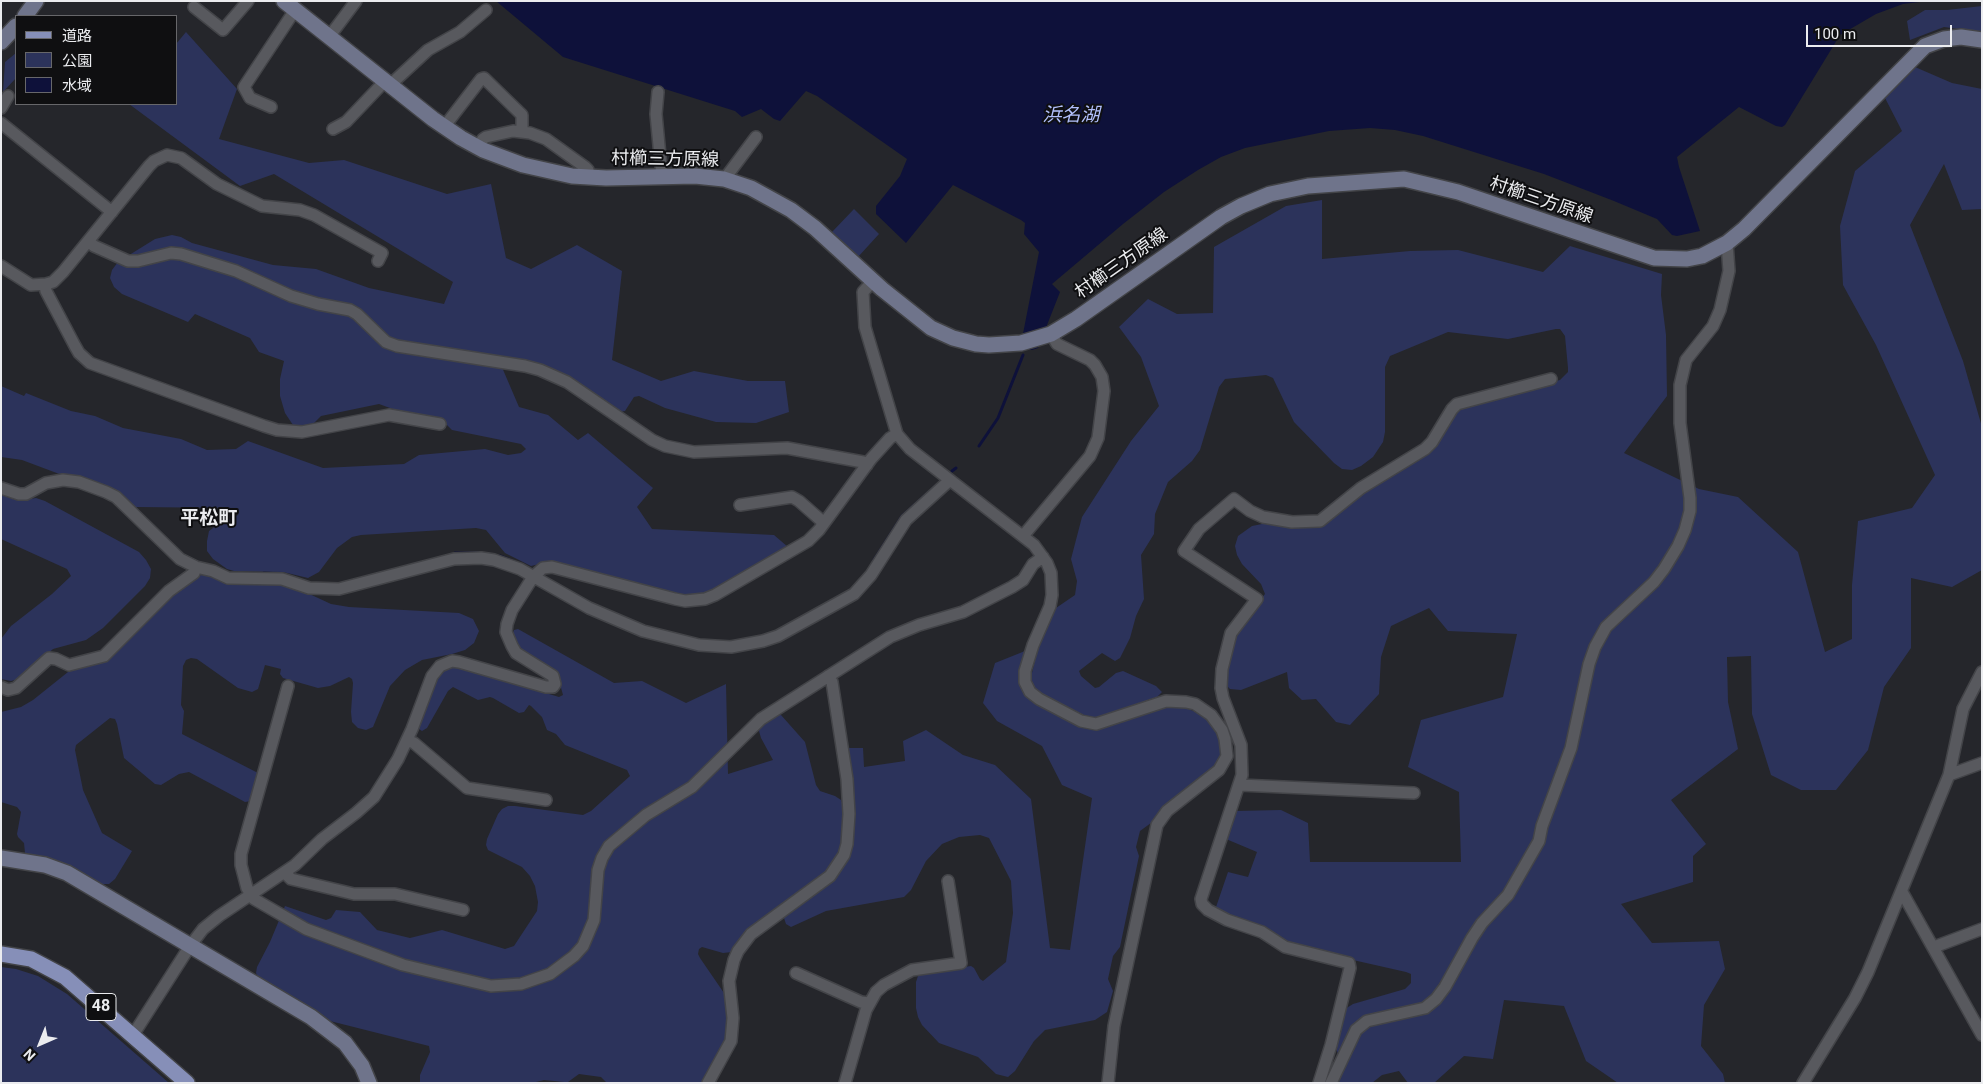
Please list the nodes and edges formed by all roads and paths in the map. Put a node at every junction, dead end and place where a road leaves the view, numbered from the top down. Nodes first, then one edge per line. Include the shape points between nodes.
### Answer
1 (36, 1) edge
2 (248, 1) edge
3 (356, 1) edge
4 (290, 6) edge
5 (194, 7) dead end
6 (486, 10) dead end
7 (26, 15) edge
8 (15, 27) edge
9 (329, 36) junction
10 (1982, 40) edge
11 (1, 42) edge
12 (388, 83) junction
13 (658, 92) dead end
14 (8, 96) dead end
15 (271, 107) dead end
16 (1, 108) edge
17 (1, 123) edge
18 (444, 127) junction
19 (333, 129) dead end
20 (522, 131) junction
21 (756, 137) dead end
22 (478, 147) junction
23 (662, 176) junction
24 (589, 178) junction
25 (727, 180) junction
26 (112, 212) junction
27 (88, 241) junction
28 (1727, 243) junction
29 (378, 261) dead end
30 (1, 266) edge
31 (873, 281) junction
32 (45, 284) junction
33 (1051, 334) junction
34 (1551, 379) dead end
35 (440, 424) dead end
36 (897, 434) junction
37 (866, 465) junction
38 (950, 480) junction
39 (1, 488) edge
40 (740, 505) dead end
41 (824, 523) junction
42 (1024, 536) junction
43 (1043, 557) junction
44 (196, 567) junction
45 (533, 577) junction
46 (1982, 672) edge
47 (828, 676) junction
48 (288, 686) dead end
49 (1, 687) edge
50 (408, 740) junction
51 (1242, 755) junction
52 (1227, 756) junction
53 (1982, 763) edge
54 (1948, 775) junction
55 (1240, 785) junction
56 (1414, 792) dead end
57 (546, 800) dead end
58 (1, 858) edge
59 (284, 873) junction
60 (948, 882) dead end
61 (1902, 892) junction
62 (251, 894) junction
63 (463, 910) dead end
64 (1982, 929) edge
65 (190, 946) junction
66 (1934, 947) junction
67 (1, 954) edge
68 (796, 973) dead end
69 (869, 1003) junction
70 (132, 1035) junction
71 (1982, 1035) edge
72 (187, 1083) edge
73 (369, 1083) edge
74 (708, 1083) edge
75 (845, 1083) edge
76 (1108, 1083) edge
77 (1319, 1083) edge
78 (1332, 1083) edge
79 (1803, 1083) edge

1 - 7 main road
2 - 5 street via 223,30
3 - 9 street
4 - 9 main road, 村櫛三方原線
4 - 15 street via 244,87 250,98
6 - 12 street via 460,32 428,50
8 - 11 main road
9 - 12 main road, 村櫛三方原線
10 - 28 main road, 村櫛三方原線 via 1961,37 1926,46
12 - 18 main road, 村櫛三方原線
12 - 19 street via 346,122
13 - 23 street via 656,114
14 - 16 street
17 - 26 street
18 - 20 street via 484,78 522,115
18 - 22 main road, 村櫛三方原線
20 - 22 street via 486,137
20 - 24 street via 539,135 554,144 585,167
21 - 25 street
22 - 24 main road, 村櫛三方原線 via 539,170
23 - 24 main road, 村櫛三方原線
23 - 25 main road, 村櫛三方原線
25 - 31 main road, 村櫛三方原線 via 758,191 797,214 827,237
26 - 27 street
26 - 29 street via 154,161 174,156 217,184 257,204 314,215 382,253
27 - 32 street via 58,278
27 - 37 street via 128,261 181,254 236,271 291,296 350,310 386,342 397,346 540,370 567,382 665,446 694,452 787,448
28 - 33 main road, 村櫛三方原線 via 1687,260 1661,259 1418,181 1404,179 1308,186 1270,194 1221,217
28 - 78 street via 1729,272 1720,310 1713,326 1686,360 1681,374 1680,423 1690,498 1685,530 1654,582 1606,626 1595,647 1572,748 1539,842 1508,894 1472,938 1436,999 1425,1008 1367,1021 1356,1030
30 - 32 street via 24,282
31 - 33 main road, 村櫛三方原線 via 942,334 976,344 1025,343
31 - 36 street via 863,292 865,327
32 - 35 street via 75,346 90,363 255,423 289,432 389,415
33 - 42 street via 1057,344 1096,365 1102,377 1104,390 1098,438 1090,456
34 - 51 street via 1457,404 1425,449 1361,488 1320,521 1292,522 1263,517 1250,512 1234,499 1199,529 1184,552 1257,599 1231,632 1222,668 1223,698 1238,735
36 - 37 street
36 - 38 street via 910,449
37 - 41 street
38 - 42 street
38 - 45 street via 906,520 871,575 854,594 763,642 716,647 661,637 606,616
39 - 44 street via 26,494 46,483 63,480 106,492 121,501 173,553
40 - 41 street via 792,497
41 - 45 street via 802,546 714,595 695,601 675,599 552,566 543,568
42 - 43 street
43 - 47 street via 1033,564 1023,580 1012,587 963,612 890,637
43 - 52 street via 1051,574 1052,595 1025,671 1030,692 1088,723 1103,723 1166,701 1195,704 1217,722 1225,739
44 - 45 street via 228,578 282,579 309,588 329,590 468,558 501,562
44 - 49 street via 194,573 169,592 104,656 69,665 49,658 16,688 8,690
45 - 50 street via 508,616 506,632 516,652 553,676 553,687 459,662 446,663 432,676
46 - 54 street via 1963,709
47 - 62 street via 761,719 692,787 656,808 609,846 600,864 594,920 583,946 562,965 536,980 491,986 403,965 306,929 254,899
47 - 74 street via 832,682 847,780 846,850 830,876 751,934 738,951 729,981 733,1018 731,1041
48 - 62 street via 241,854 241,865
50 - 57 street via 467,788
50 - 59 street via 370,801
51 - 52 street
51 - 55 street
52 - 76 street via 1219,770 1167,811 1157,825 1114,1026
53 - 54 street
54 - 61 street
55 - 56 street
55 - 77 street via 1202,904 1222,917 1262,932 1285,947 1349,963 1331,1046
58 - 65 main road via 39,864 67,873
59 - 62 street
59 - 63 street via 291,879 354,894 395,894
60 - 69 street via 961,962 912,970 884,985
61 - 66 street
61 - 79 street via 1860,989
62 - 65 street via 210,922
64 - 66 street
65 - 70 street
65 - 73 main road via 323,1025 354,1054
66 - 71 street
67 - 70 main road, 48 via 31,959 55,970
68 - 69 street
69 - 75 street
70 - 72 main road, 48

